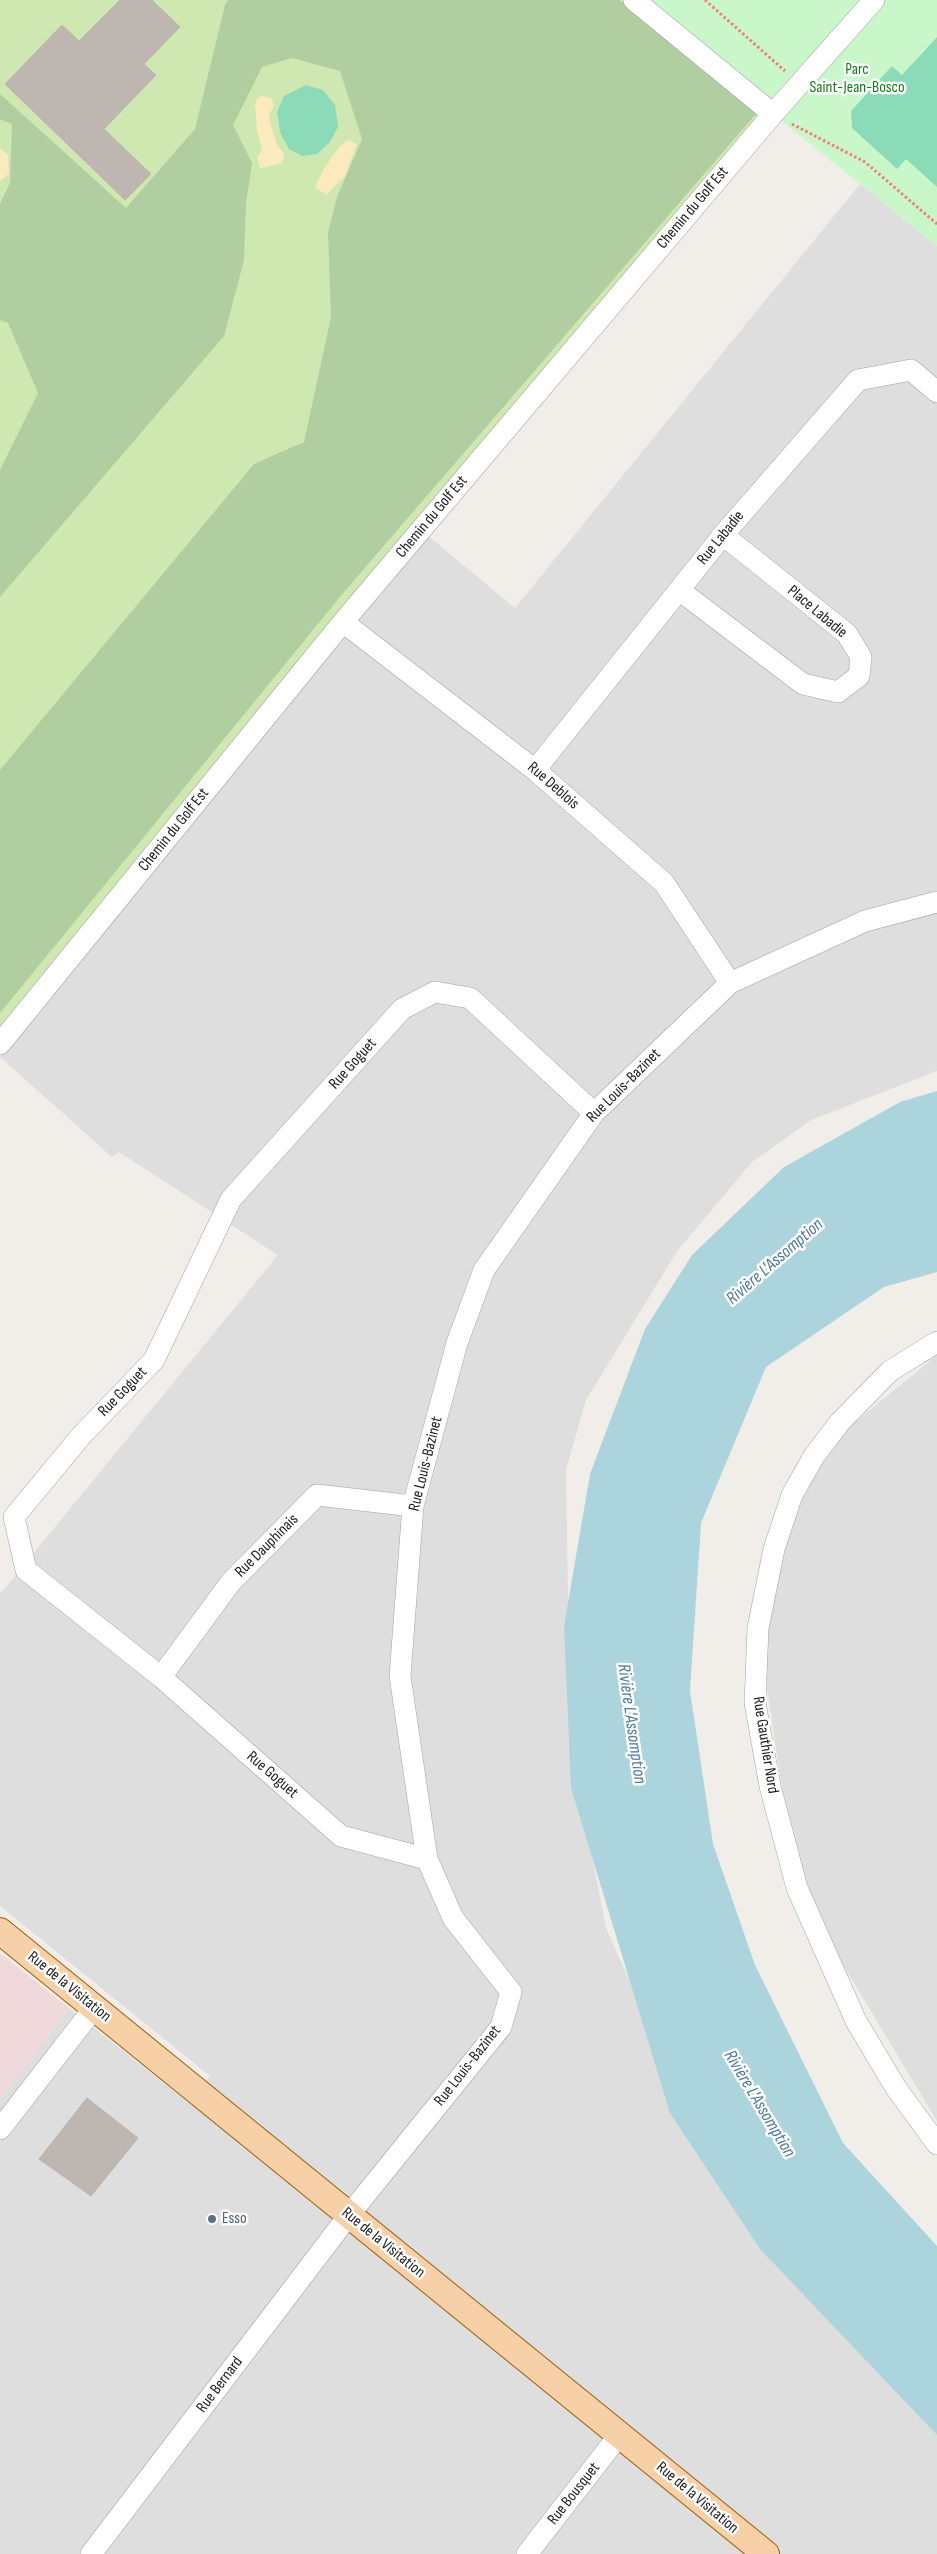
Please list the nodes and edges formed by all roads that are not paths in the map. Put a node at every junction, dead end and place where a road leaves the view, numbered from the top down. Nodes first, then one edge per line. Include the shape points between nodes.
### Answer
1 (634, 0) edge
2 (874, 0) edge
3 (773, 114) junction
4 (937, 392) edge
5 (723, 535) junction
6 (680, 590) junction
7 (343, 622) junction
8 (535, 770) junction
9 (937, 902) edge
10 (730, 983) junction
11 (0, 1044) edge
12 (594, 1113) junction
13 (937, 1342) edge
14 (413, 1506) junction
15 (161, 1677) junction
16 (427, 1859) junction
17 (0, 1932) edge
18 (94, 2008) junction
19 (0, 2129) edge
20 (937, 2144) edge
21 (349, 2215) junction
22 (620, 2434) junction
23 (91, 2554) edge
24 (527, 2554) edge
25 (766, 2554) edge

1 - 3 street
2 - 3 street, Chemin du Golf Est
3 - 7 street, Chemin du Golf Est
4 - 5 street, Rue Labadie via 911,370 858,380
5 - 6 street, Rue Labadie
5 - 6 street, Place Labadie via 847,634 861,657 859,676 838,692 803,684
6 - 8 street, Rue Labadie
7 - 8 street, Rue Deblois
7 - 11 street, Chemin du Golf Est
8 - 10 street, Rue Deblois via 664,883
9 - 10 street, Rue Louis-Bazinet via 865,922
10 - 12 street, Rue Louis-Bazinet
12 - 14 street, Rue Louis-Bazinet via 484,1270 457,1343
12 - 15 street, Rue Goguet via 470,998 434,992 402,1008 231,1199 154,1360 81,1436 14,1517 26,1570
13 - 20 street, Rue Gauthier Nord via 890,1371 840,1422 814,1456 792,1494 774,1549 758,1628 755,1703 770,1786 797,1888 856,2020 896,2088
14 - 15 street, Rue Dauphinais via 317,1496 231,1582
14 - 16 street, Rue Louis-Bazinet via 400,1676
15 - 16 street, Rue Goguet via 341,1836
16 - 21 street, Rue Louis-Bazinet via 453,1918 511,1992 501,2027
17 - 18 main road, Rue de la Visitation
18 - 19 street
18 - 21 main road, Rue de la Visitation
21 - 22 main road, Rue de la Visitation
21 - 23 street, Rue Bernard
22 - 24 street, Rue Bousquet
22 - 25 main road, Rue de la Visitation

